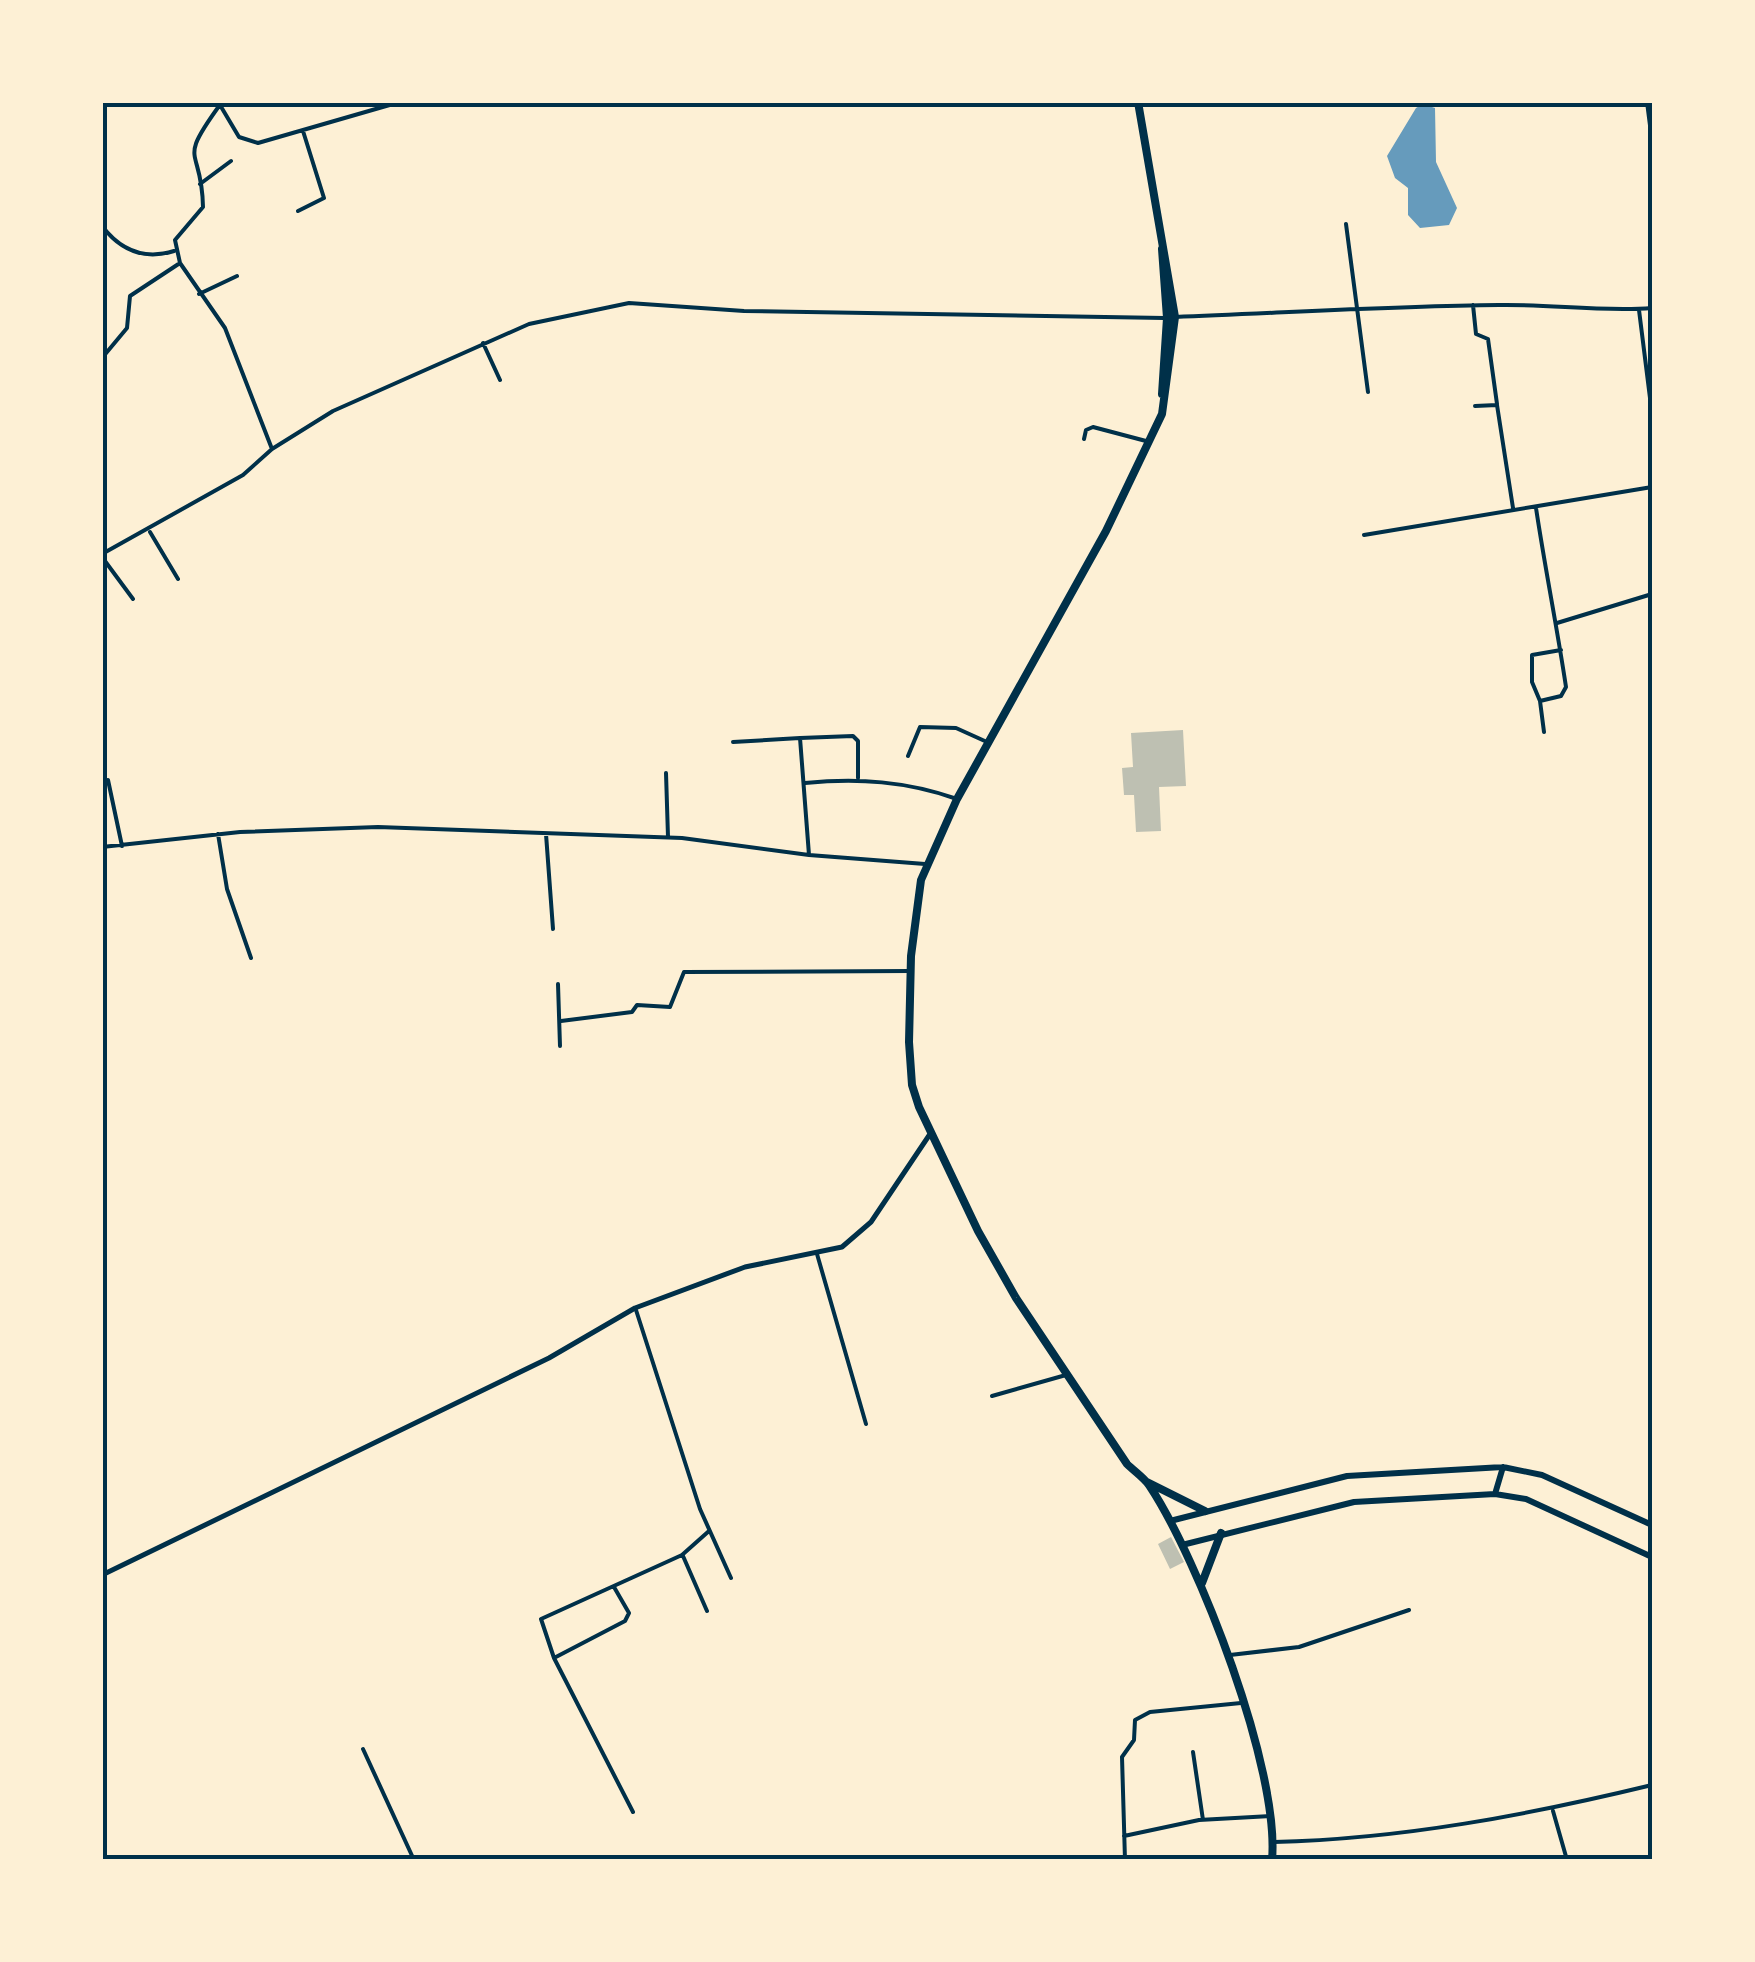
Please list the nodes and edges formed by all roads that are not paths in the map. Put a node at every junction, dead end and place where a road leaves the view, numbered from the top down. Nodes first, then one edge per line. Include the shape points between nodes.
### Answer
1 (364, 102) edge
2 (400, 102) edge
3 (1138, 102) edge
4 (1647, 102) edge
5 (221, 104) edge
6 (367, 112) junction
7 (303, 130) junction
8 (1652, 141) edge
9 (232, 161) dead end
10 (200, 184) junction
11 (298, 211) dead end
12 (1346, 224) dead end
13 (102, 226) edge
14 (174, 251) junction
15 (180, 263) junction
16 (237, 276) dead end
17 (200, 294) junction
18 (1473, 305) junction
19 (1652, 308) edge
20 (1639, 309) junction
21 (1360, 311) junction
22 (1171, 318) junction
23 (483, 343) junction
24 (102, 358) edge
25 (500, 380) dead end
26 (1368, 392) dead end
27 (1497, 405) junction
28 (1475, 406) dead end
29 (1652, 414) edge
30 (1084, 439) dead end
31 (1151, 442) junction
32 (272, 448) junction
33 (1652, 486) edge
34 (1513, 508) junction
35 (1536, 508) junction
36 (150, 531) junction
37 (1364, 535) dead end
38 (102, 556) edge
39 (178, 579) dead end
40 (1652, 594) edge
41 (134, 599) dead end
42 (1556, 623) junction
43 (1560, 650) junction
44 (1540, 702) junction
45 (1544, 732) dead end
46 (800, 738) junction
47 (733, 742) dead end
48 (987, 742) junction
49 (908, 756) dead end
50 (666, 773) dead end
51 (858, 778) junction
52 (108, 780) dead end
53 (805, 782) junction
54 (957, 799) junction
55 (218, 834) junction
56 (546, 834) junction
57 (668, 837) junction
58 (122, 846) junction
59 (102, 847) edge
60 (810, 855) junction
61 (929, 864) junction
62 (553, 929) dead end
63 (251, 958) dead end
64 (911, 972) junction
65 (558, 984) dead end
66 (561, 1021) junction
67 (560, 1046) dead end
68 (930, 1134) junction
69 (817, 1254) junction
70 (636, 1308) junction
71 (1066, 1374) junction
72 (992, 1396) dead end
73 (866, 1424) dead end
74 (1503, 1466) junction
75 (1148, 1482) junction
76 (1495, 1494) junction
77 (1205, 1511) junction
78 (1170, 1522) junction
79 (1652, 1525) edge
80 (709, 1530) junction
81 (1222, 1533) junction
82 (1182, 1545) junction
83 (682, 1555) junction
84 (1652, 1558) edge
85 (102, 1575) edge
86 (731, 1578) dead end
87 (1202, 1583) junction
88 (614, 1587) junction
89 (1409, 1610) dead end
90 (707, 1611) dead end
91 (1225, 1655) junction
92 (554, 1658) junction
93 (1241, 1703) junction
94 (363, 1749) dead end
95 (1193, 1752) dead end
96 (1652, 1785) edge
97 (1553, 1810) junction
98 (633, 1812) dead end
99 (1271, 1816) junction
100 (1203, 1820) junction
101 (1123, 1836) junction
102 (1274, 1842) junction
103 (1270, 1859) edge
104 (414, 1860) edge
105 (1125, 1860) edge
106 (1568, 1860) edge

1 - 6 street
2 - 6 street
3 - 22 highway via 1162,225
4 - 8 street
5 - 7 street via 249,143
5 - 10 street via 192,151
6 - 7 street
7 - 11 street via 324,198
9 - 10 street
10 - 14 street via 203,208 175,240
12 - 21 street
13 - 14 street via 144,256
14 - 15 street
15 - 17 street
15 - 24 street via 130,296 127,328
16 - 17 street
17 - 32 street via 225,328
18 - 20 street
18 - 21 street
18 - 27 street via 1476,334 1488,339
19 - 20 street
20 - 29 street
21 - 22 street
21 - 26 street
22 - 23 street via 629,303 528,324
22 - 31 highway via 1162,414
23 - 25 street
23 - 32 street via 333,411
27 - 28 street
27 - 34 street
30 - 31 street via 1093,427
31 - 48 highway
32 - 36 street via 258,466
33 - 35 street
34 - 35 street
34 - 37 street
35 - 42 street
36 - 38 street
36 - 39 street
38 - 41 street
40 - 42 street
42 - 43 street
43 - 44 street via 1566,692
43 - 44 street via 1532,656
44 - 45 street
46 - 47 street
46 - 51 street via 856,738
46 - 53 street
48 - 49 street via 956,728 920,728
48 - 54 highway
50 - 57 street
51 - 53 street
51 - 54 street
52 - 58 street
53 - 60 street
54 - 61 highway
55 - 56 street via 378,827
55 - 58 street
55 - 63 street via 227,889
56 - 57 street
56 - 62 street
57 - 60 street
58 - 59 street
60 - 61 street
61 - 64 highway via 921,880
64 - 66 street via 684,972 670,1006 637,1005 633,1012
64 - 68 highway via 912,1085
65 - 66 street
66 - 67 street
68 - 69 street via 871,1222 842,1247
68 - 71 highway via 978,1231
69 - 70 street via 744,1266
69 - 73 street
70 - 80 street
70 - 85 street via 549,1358
71 - 72 street
71 - 75 highway via 1128,1464
74 - 76 main road
74 - 77 main road via 1348,1476
74 - 79 main road via 1542,1475
75 - 77 highway
75 - 78 highway
76 - 81 main road via 1354,1502
76 - 84 main road via 1526,1499
77 - 78 main road
78 - 82 highway
80 - 83 street
80 - 86 street
81 - 82 main road
81 - 87 highway
82 - 87 highway
83 - 88 street
83 - 90 street
87 - 91 highway
88 - 92 street via 629,1613 626,1622
88 - 92 street via 541,1619
89 - 91 street via 1299,1648
91 - 93 highway
92 - 98 street
93 - 99 highway
93 - 101 street via 1140,1714 1122,1757
94 - 104 street
95 - 100 street
96 - 97 street
97 - 102 street
97 - 106 street
99 - 100 street
99 - 102 highway
100 - 101 street
101 - 105 street
102 - 103 highway

